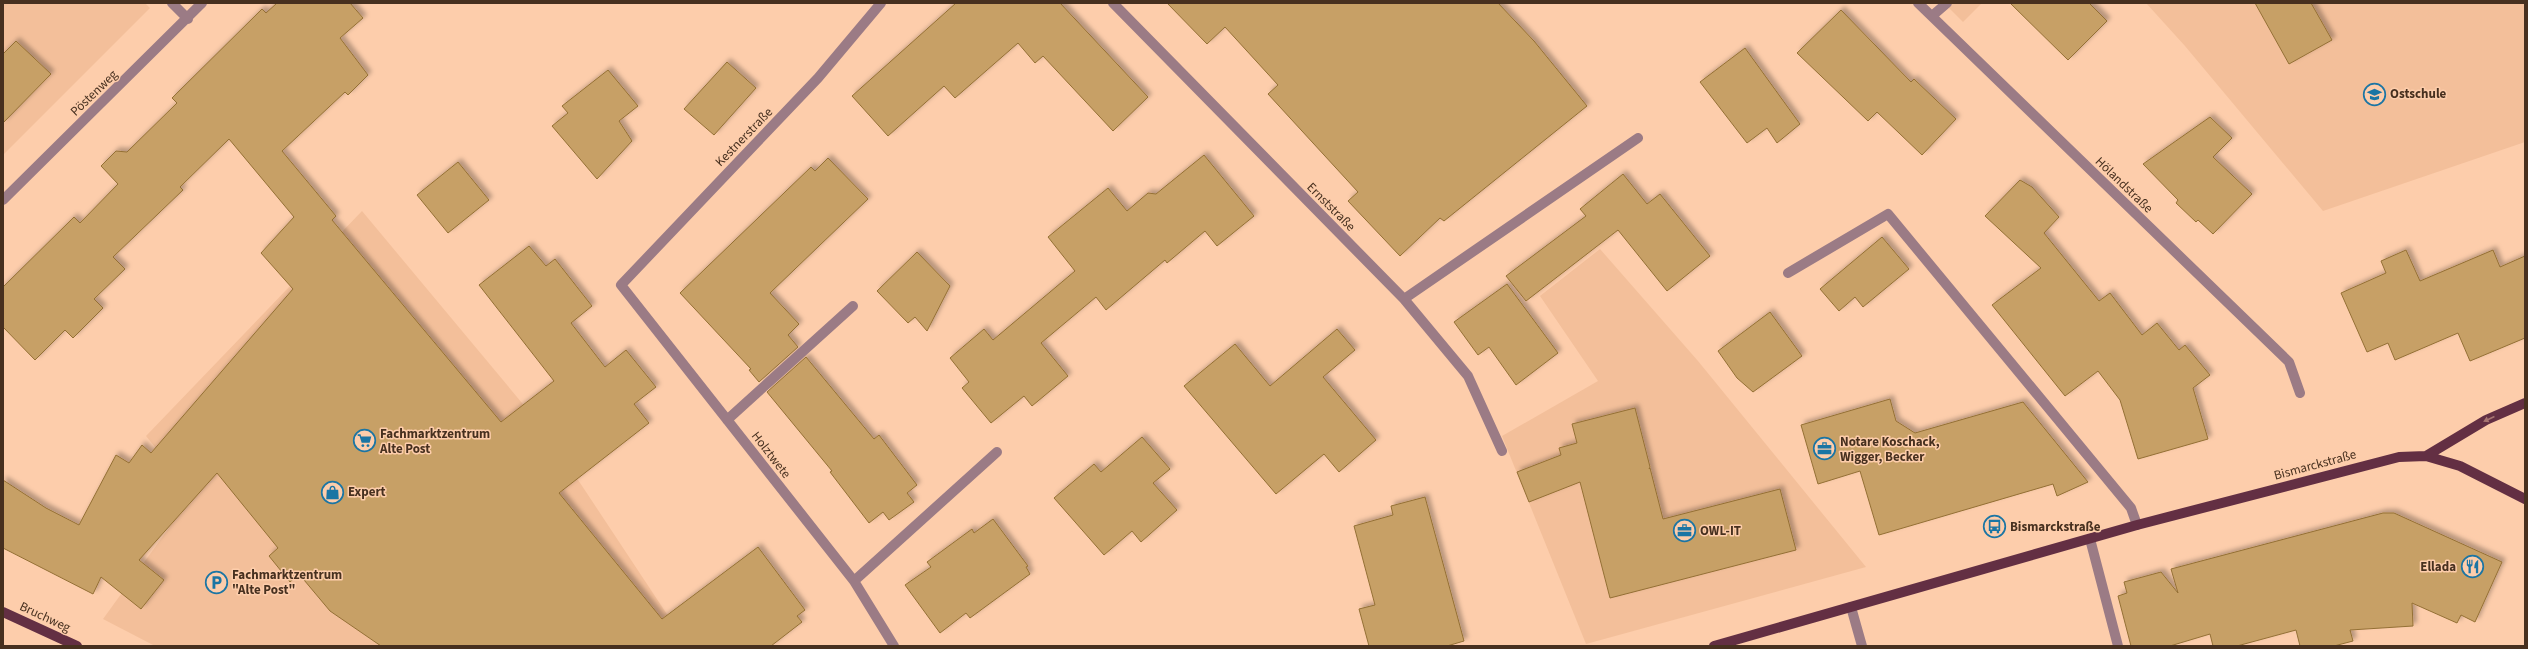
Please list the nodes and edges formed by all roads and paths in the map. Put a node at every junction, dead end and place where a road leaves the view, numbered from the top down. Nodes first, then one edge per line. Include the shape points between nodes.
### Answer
1 (172, 3) edge
2 (202, 3) edge
3 (880, 3) edge
4 (1113, 3) edge
5 (1918, 3) edge
6 (1947, 3) edge
7 (1932, 16) junction
8 (188, 19) junction
9 (1638, 138) dead end
10 (3, 200) edge
11 (1788, 273) dead end
12 (621, 285) joint
13 (1404, 300) junction
14 (854, 306) dead end
15 (2300, 393) dead end
16 (2525, 403) edge
17 (727, 420) junction
18 (1502, 451) dead end
19 (997, 452) dead end
20 (2426, 456) junction
21 (2525, 500) edge
22 (2137, 525) junction
23 (2090, 539) junction
24 (854, 581) junction
25 (1851, 607) junction
26 (3, 612) edge
27 (77, 646) edge
28 (894, 646) edge
29 (1714, 646) edge
30 (1862, 646) edge
31 (2118, 646) edge

1 - 8 street
2 - 8 street, Pöstenweg
3 - 12 street, Kestnerstraße via 818,78
4 - 13 street, Ernststraße
5 - 7 street, Hölandstraße
6 - 7 street
7 - 15 street, Hölandstraße via 2289,362
8 - 10 street, Pöstenweg
9 - 13 street
11 - 22 street via 1888,214 2131,508
12 - 17 street, Holztwete
13 - 18 street, Ernststraße via 1468,376
14 - 17 street
16 -> 20 main road via 2486,420
17 - 24 street, Holztwete
19 - 24 street
20 - 21 main road, Bismarckstraße via 2460,466
20 - 22 main road, Bismarckstraße via 2399,457 2375,462
22 - 23 main road, Bismarckstraße
23 - 25 main road, Bismarckstraße
23 - 31 street
24 - 28 street, Holztwete
25 - 29 main road, Bismarckstraße
25 - 30 street
26 - 27 main road, Bruchweg

